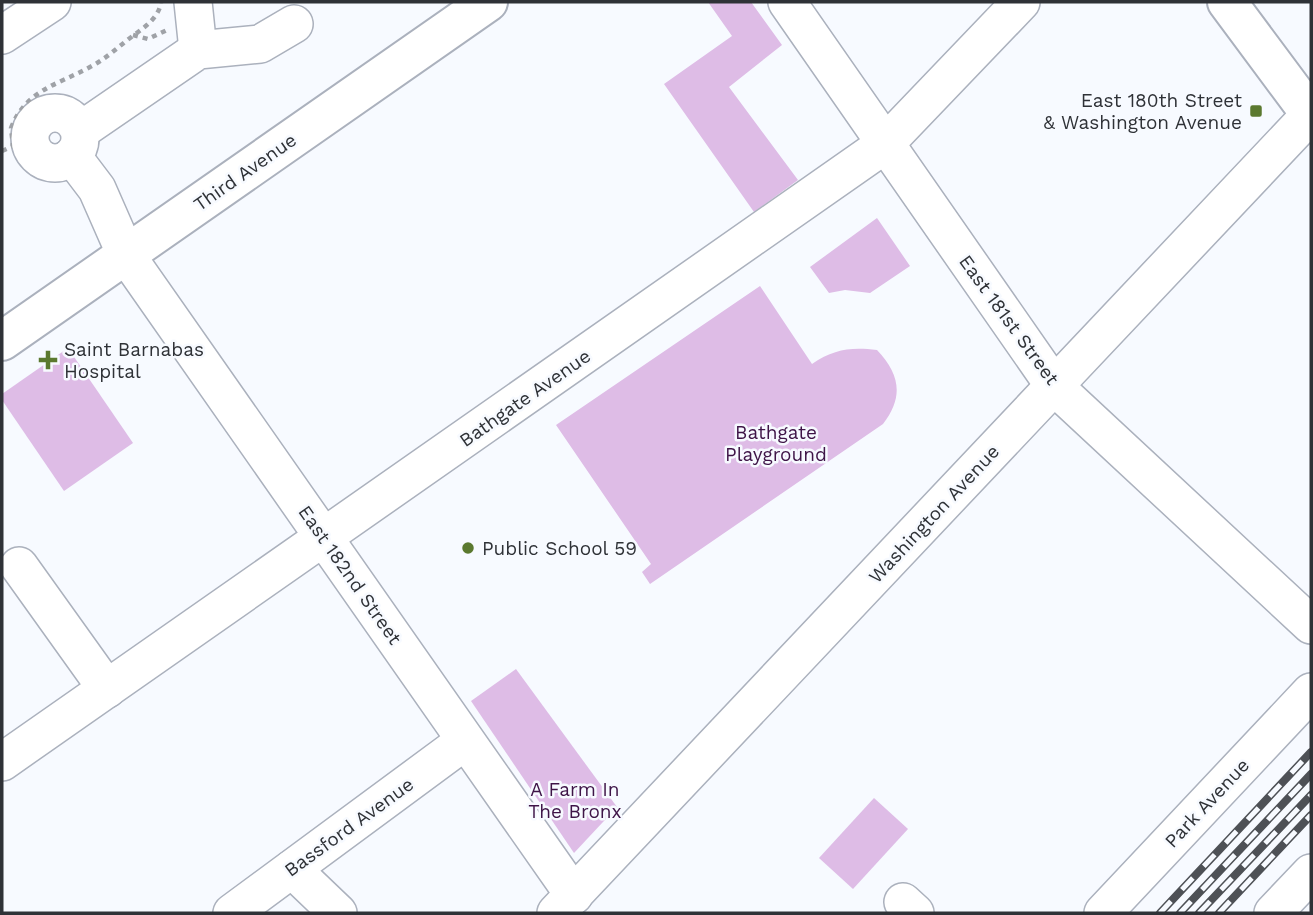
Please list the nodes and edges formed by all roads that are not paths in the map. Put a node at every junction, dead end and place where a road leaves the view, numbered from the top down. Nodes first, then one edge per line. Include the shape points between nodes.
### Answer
1 (52, 2) edge
2 (488, 2) edge
3 (787, 2) edge
4 (1021, 2) edge
5 (1227, 2) edge
6 (294, 24) dead end
7 (190, 26) edge
8 (2, 35) edge
9 (1311, 115) edge
10 (884, 145) junction
11 (127, 255) junction
12 (2, 341) edge
13 (1055, 387) junction
14 (325, 538) junction
15 (19, 566) dead end
16 (1311, 625) edge
17 (107, 689) junction
18 (1311, 692) edge
19 (466, 741) junction
20 (2, 762) edge
21 (292, 869) junction
22 (1311, 873) edge
23 (565, 904) edge
24 (232, 913) edge
25 (338, 913) edge
26 (1103, 913) edge
27 (1273, 913) edge

1 - 8 street
2 - 11 main road, Third Avenue
3 - 10 street, East 181st Street
4 - 10 street, Bathgate Avenue
5 - 9 main road
6 - 7 street via 260,44
7 - 11 street, East 182nd Street via 76,144
9 - 13 street, Washington Avenue
10 - 13 street, East 181st Street
10 - 14 street, Bathgate Avenue
11 - 12 main road, Third Avenue
11 - 14 street, East 182nd Street
13 - 16 street, East 181st Street
13 - 23 street, Washington Avenue
14 - 17 street, Bathgate Avenue
14 - 19 street, East 182nd Street
15 - 17 street
17 - 20 street, Bathgate Avenue
18 - 26 street, Park Avenue
19 - 21 street, Bassford Avenue
19 - 23 street, East 182nd Street
21 - 24 street, Bassford Avenue
21 - 25 street
22 - 27 street

